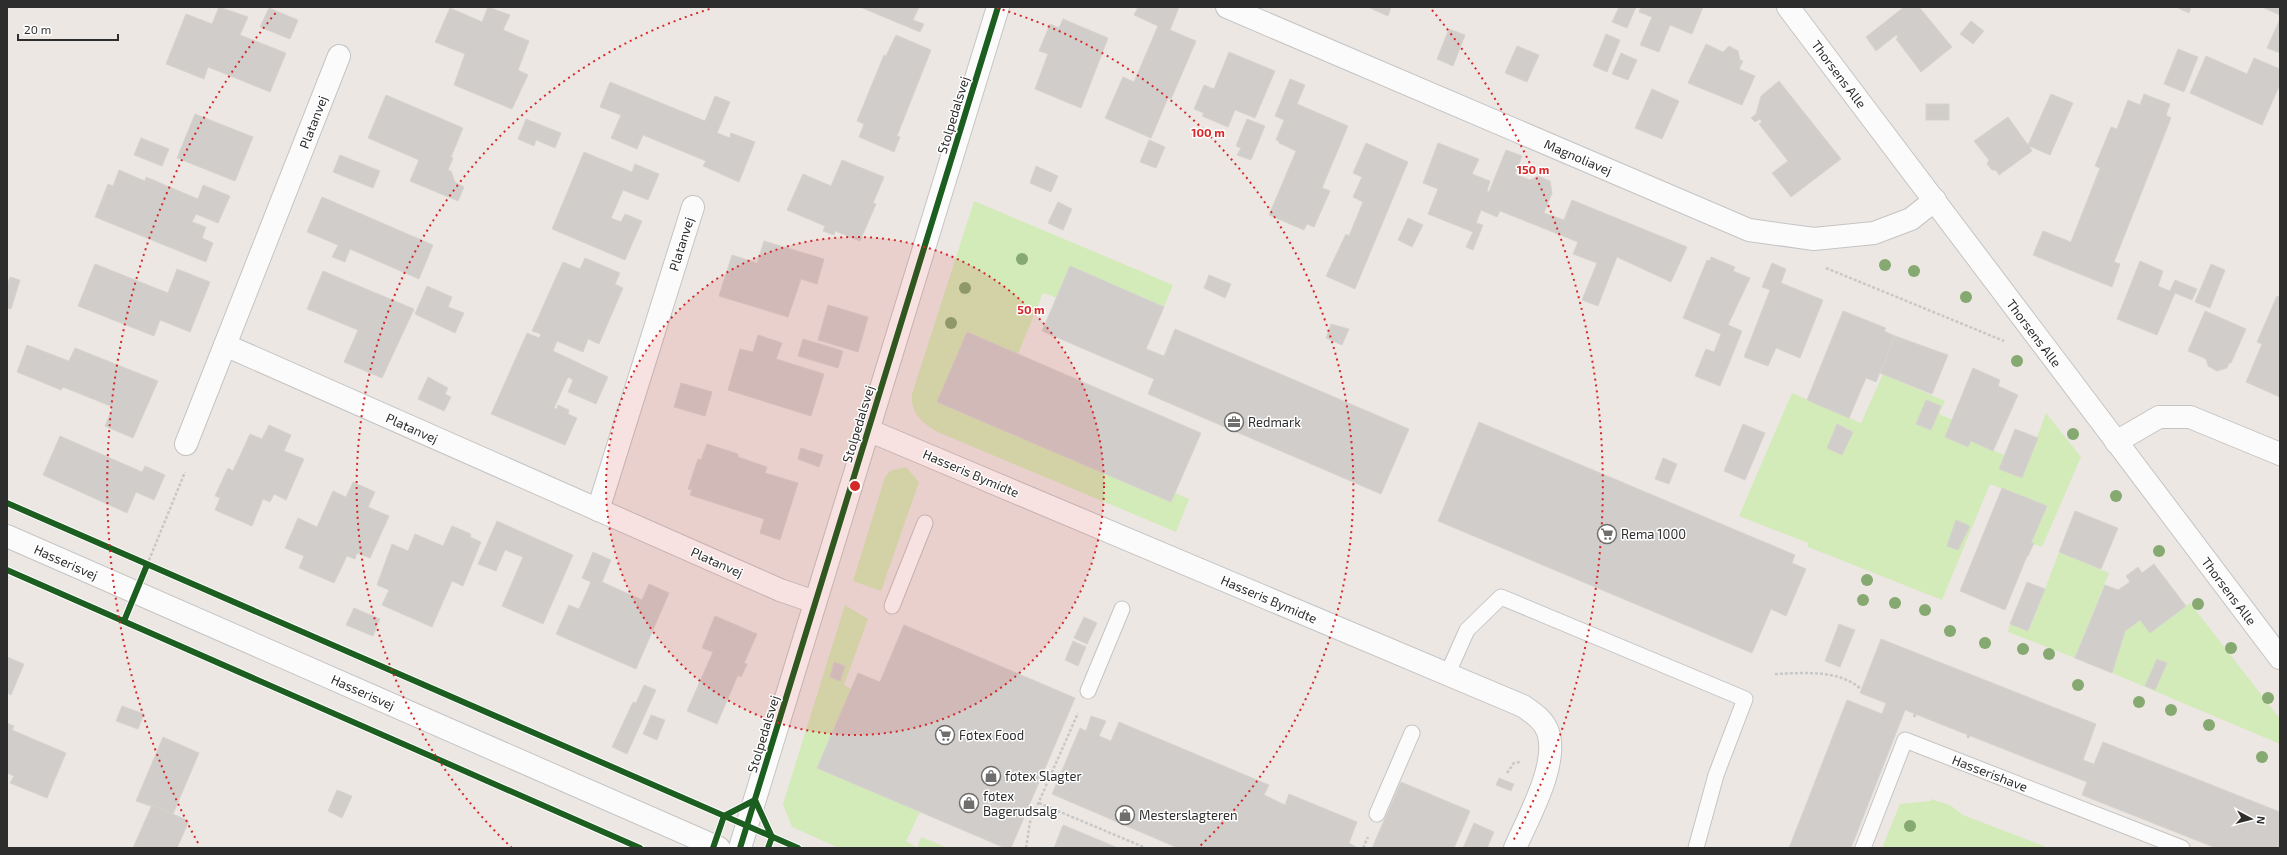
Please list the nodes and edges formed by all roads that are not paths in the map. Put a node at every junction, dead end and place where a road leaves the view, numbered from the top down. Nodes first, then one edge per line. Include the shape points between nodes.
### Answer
1 (998, 7) edge
2 (1227, 7) edge
3 (1788, 7) edge
4 (339, 56) dead end
5 (1935, 200) junction
6 (693, 207) dead end
7 (225, 345) junction
8 (868, 430) junction
9 (2116, 442) junction
10 (186, 444) road end
11 (2280, 454) edge
12 (598, 510) junction
13 (925, 523) dead end
14 (7, 536) edge
15 (815, 602) junction
16 (892, 606) dead end
17 (1122, 609) dead end
18 (2280, 658) edge
19 (1447, 675) junction
20 (1088, 690) road end
21 (1412, 733) dead end
22 (1377, 814) dead end
23 (719, 848) edge
24 (740, 848) edge
25 (1515, 848) edge
26 (1696, 848) edge
27 (1863, 848) edge
28 (2182, 848) edge

1 - 8 street, Stolpedalsvej
2 - 5 street, Magnoliavej via 1749,230 1814,239 1874,233 1911,219
3 - 5 street, Thorsens Alle
4 - 7 street, Platanvej
5 - 9 street, Thorsens Alle
6 - 12 street, Platanvej
7 - 10 street, Platanvej
7 - 12 street, Platanvej
8 - 15 street, Stolpedalsvej
8 - 19 street, Hasseris Bymidte
9 - 11 street via 2159,418 2190,417
9 - 18 street, Thorsens Alle
12 - 15 street, Platanvej via 780,590
13 - 16 lane
14 - 23 street, Hasserisvej
15 - 24 street, Stolpedalsvej
17 - 20 lane
19 - 25 street, Hasseris Bymidte via 1524,706 1540,719 1548,732 1551,748 1549,769
19 - 26 lane via 1467,630 1501,597 1745,700 1716,775
21 - 22 lane
27 - 28 lane, Hasserishave via 1905,740

